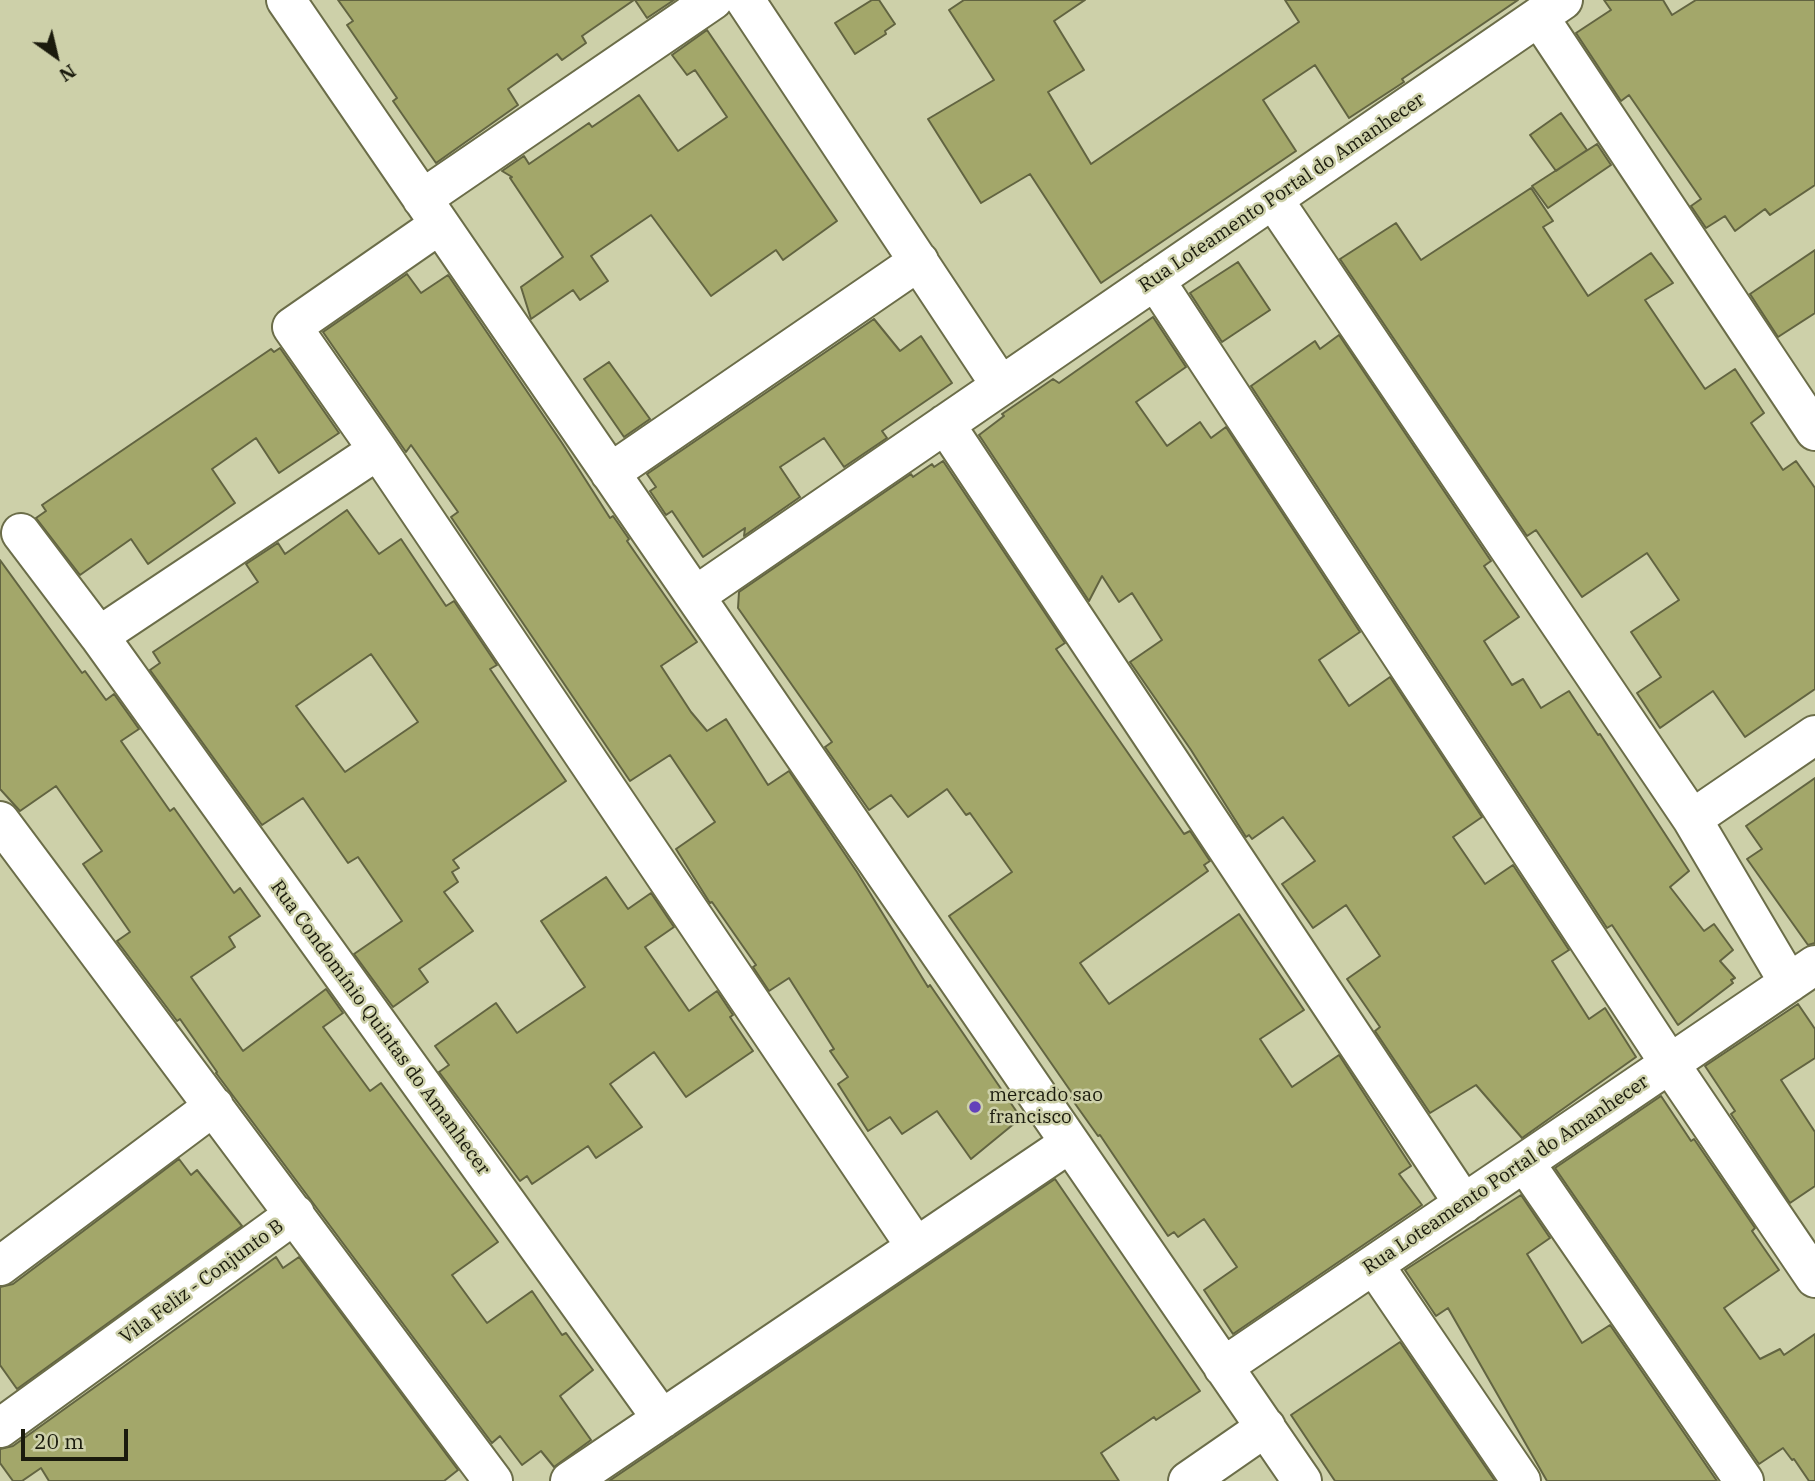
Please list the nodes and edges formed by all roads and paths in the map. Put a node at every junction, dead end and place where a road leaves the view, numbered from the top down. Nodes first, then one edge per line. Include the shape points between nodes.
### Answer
1 (286, 0) edge
2 (713, 0) edge
3 (745, 0) edge
4 (1551, 8) edge
5 (1273, 199) junction
6 (431, 212) junction
7 (919, 261) junction
8 (1155, 280) junction
9 (1001, 386) junction
10 (945, 424) junction
11 (1815, 431) edge
12 (378, 450) junction
13 (610, 473) junction
14 (21, 533) dead end
15 (695, 596) junction
16 (99, 636) junction
17 (1815, 735) edge
18 (1692, 819) junction
19 (0, 821) edge
20 (1802, 974) edge
21 (1670, 1063) junction
22 (214, 1106) junction
23 (1070, 1143) junction
24 (1525, 1163) junction
25 (1464, 1204) junction
26 (295, 1214) junction
27 (916, 1247) junction
28 (1374, 1265) junction
29 (0, 1266) edge
30 (1815, 1278) edge
31 (1223, 1367) junction
32 (662, 1419) junction
33 (1266, 1427) junction
34 (0, 1428) edge
35 (493, 1481) edge
36 (570, 1481) edge
37 (1188, 1481) edge
38 (1302, 1481) edge
39 (1521, 1481) edge
40 (1744, 1481) edge

1 - 6 street
2 - 6 street
3 - 7 street
4 - 5 street, Rua Loteamento Portal do Amanhecer
4 - 11 street
5 - 8 street, Rua Loteamento Portal do Amanhecer
5 - 18 street, Rua Loteamento Portal do Amanhecer
6 - 12 street via 292,327
6 - 13 street
7 - 9 street
7 - 13 street
8 - 9 street, Rua Loteamento Portal do Amanhecer
8 - 21 street
9 - 10 street, Rua Loteamento Portal do Amanhecer
10 - 15 street, Rua Loteamento Portal do Amanhecer
10 - 25 street
12 - 16 street
12 - 27 street
13 - 15 street
14 - 16 street, Rua Condomínio Quintas do Amanhecer
15 - 23 street
16 - 32 street, Rua Condomínio Quintas do Amanhecer
17 - 18 street
18 - 20 street, Rua Loteamento Portal do Amanhecer
19 - 22 street
20 - 21 street, Rua Loteamento Portal do Amanhecer
21 - 24 street, Rua Loteamento Portal do Amanhecer
21 - 30 street
22 - 26 street, Vila Feliz - Conjunto B
22 - 29 street
23 - 27 street
23 - 31 street
24 - 25 street, Rua Loteamento Portal do Amanhecer
24 - 40 street
25 - 28 street, Rua Loteamento Portal do Amanhecer
26 - 34 street, Vila Feliz - Conjunto B
26 - 35 street
27 - 32 street
28 - 31 street, Rua Loteamento Portal do Amanhecer
28 - 39 street
31 - 33 street
32 - 36 street
33 - 37 street
33 - 38 street

